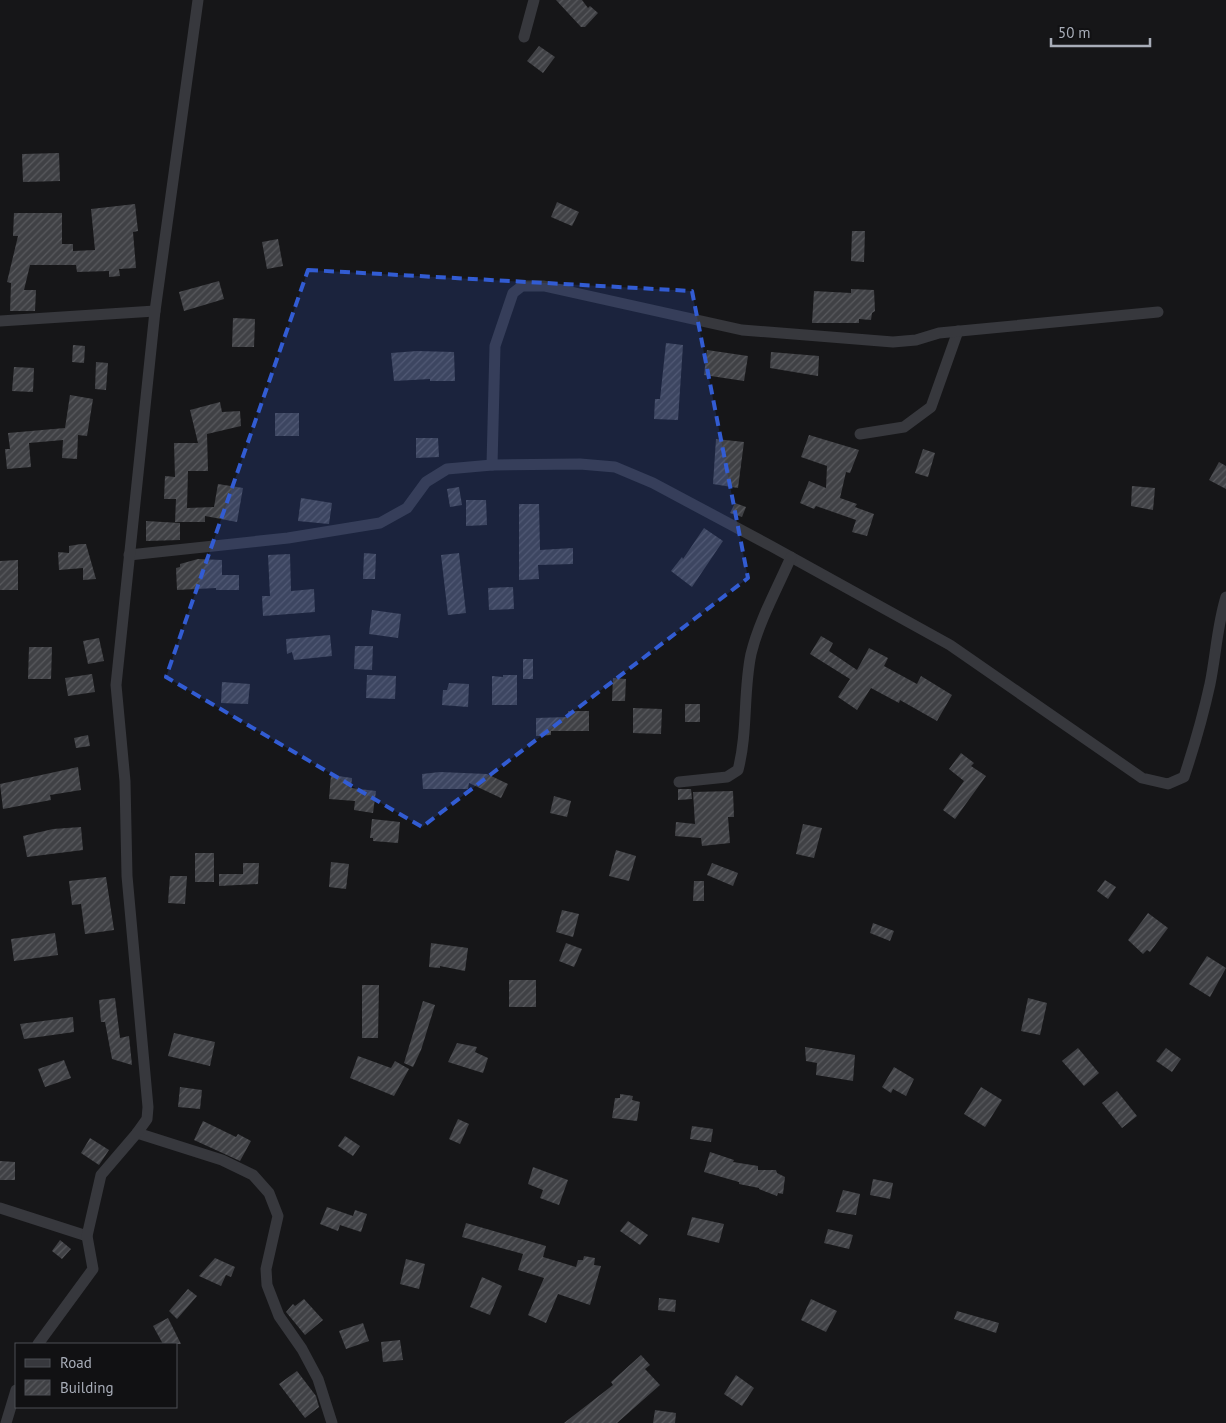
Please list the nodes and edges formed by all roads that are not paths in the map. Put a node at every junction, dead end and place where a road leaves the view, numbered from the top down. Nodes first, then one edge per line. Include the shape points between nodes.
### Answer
1 (198, 0) edge
2 (534, 0) edge
3 (524, 37) dead end
4 (155, 311) junction
5 (1158, 312) dead end
6 (0, 321) edge
7 (958, 331) junction
8 (860, 434) dead end
9 (492, 465) junction
10 (129, 556) junction
11 (791, 558) junction
12 (1226, 598) edge
13 (679, 782) dead end
14 (137, 1133) junction
15 (0, 1208) edge
16 (87, 1236) junction
17 (39, 1343) edge
18 (15, 1393) edge
19 (6, 1423) edge
20 (332, 1423) edge

1 - 4 street
2 - 3 street
4 - 6 street
4 - 10 street
5 - 7 street
7 - 8 street via 931,407 904,427
7 - 9 street via 893,342 792,336 742,330 544,286 522,286 513,293 495,346
9 - 10 street via 446,470 426,482 406,508 380,523 288,538
9 - 11 street via 615,467
10 - 14 street via 116,685 127,876 148,1107 147,1119
11 - 12 street via 950,645 1142,778 1168,784 1184,777 1194,749 1210,683 1218,622
11 - 13 street via 758,629 751,654 738,770 727,777
14 - 16 street via 101,1176
14 - 20 street via 222,1160 253,1175 270,1192 278,1216 266,1269 267,1285 279,1316 318,1379
15 - 16 street
16 - 17 street via 93,1269
18 - 19 street

